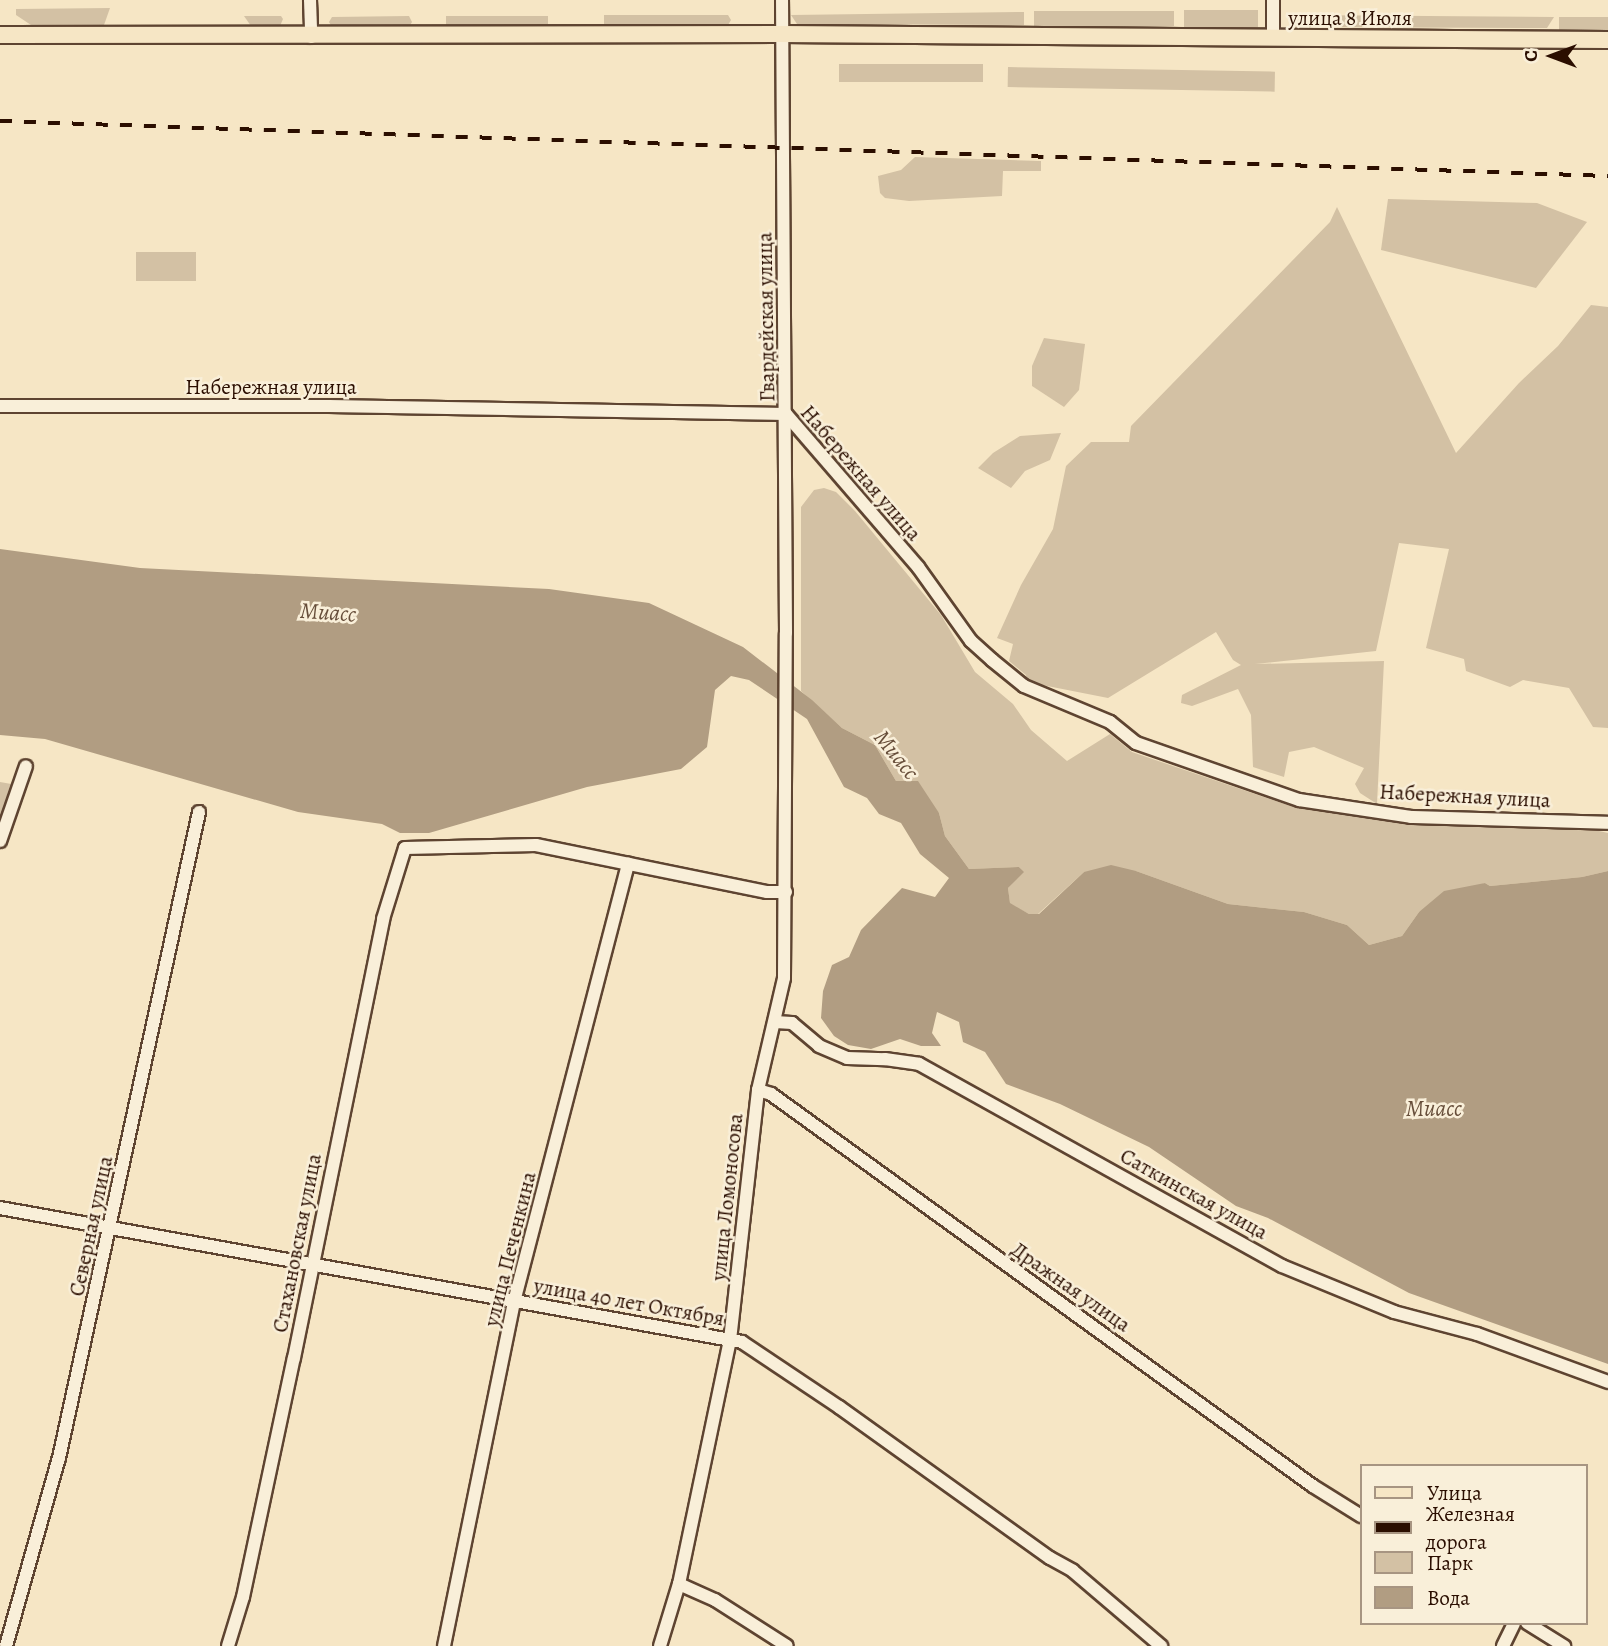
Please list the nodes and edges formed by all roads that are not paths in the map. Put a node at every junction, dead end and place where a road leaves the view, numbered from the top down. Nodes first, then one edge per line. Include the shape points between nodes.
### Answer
1 (310, 0) edge
2 (782, 0) edge
3 (1273, 0) edge
4 (782, 34) junction
5 (0, 35) edge
6 (311, 37) junction
7 (1273, 39) junction
8 (1608, 40) edge
9 (0, 406) edge
10 (786, 414) junction
11 (786, 748) joint
12 (26, 766) dead end
13 (199, 811) dead end
14 (1608, 823) edge
15 (0, 841) edge
16 (628, 864) junction
17 (786, 892) junction
18 (775, 1022) junction
19 (758, 1090) junction
20 (0, 1208) edge
21 (110, 1228) junction
22 (312, 1266) junction
23 (514, 1302) junction
24 (730, 1340) junction
25 (1608, 1382) edge
26 (1360, 1515) edge
27 (679, 1584) junction
28 (1513, 1625) edge
29 (1530, 1625) edge
30 (6, 1646) edge
31 (228, 1646) edge
32 (444, 1646) edge
33 (660, 1646) edge
34 (788, 1646) edge
35 (1161, 1646) edge
36 (1503, 1646) edge
37 (1564, 1646) edge

1 - 6 street
2 - 4 street, Гвардейская улица
3 - 7 street
4 - 6 main road, улица 8 Июля
4 - 7 main road, улица 8 Июля
4 - 10 street, Гвардейская улица
5 - 6 main road, улица 8 Июля
7 - 8 main road, улица 8 Июля
9 - 10 street, Набережная улица
10 - 11 street, Гвардейская улица
10 - 14 street, Набережная улица via 910,558 971,641 1024,686 1110,722 1136,743 1299,800 1410,817
11 - 17 street, улица Ломоносова
12 - 15 street
13 - 21 street, Северная улица
16 - 17 street
16 - 22 street, Стахановская улица via 536,845 405,848 383,919
16 - 23 street, улица Печенкина
17 - 18 street, улица Ломоносова via 784,978
18 - 19 street, улица Ломоносова
18 - 25 street, Саткинская улица via 792,1023 819,1046 847,1058 919,1064 1282,1266 1394,1312 1477,1334
19 - 24 street, улица Ломоносова
19 - 26 street, Дражная улица via 771,1094
20 - 21 street, улица 40 лет Октября
21 - 22 street, улица 40 лет Октября
21 - 30 street, Северная улица via 59,1458
22 - 23 street, улица 40 лет Октября
22 - 31 street, Стахановская улица via 243,1597
23 - 24 street, улица 40 лет Октября
23 - 32 street, улица Печенкина
24 - 27 street, улица Ломоносова
24 - 35 street, улица 40 лет Октября via 741,1342 839,1407 1073,1571
27 - 33 street, улица Ломоносова
27 - 34 street via 715,1600
28 - 36 street
29 - 37 street

